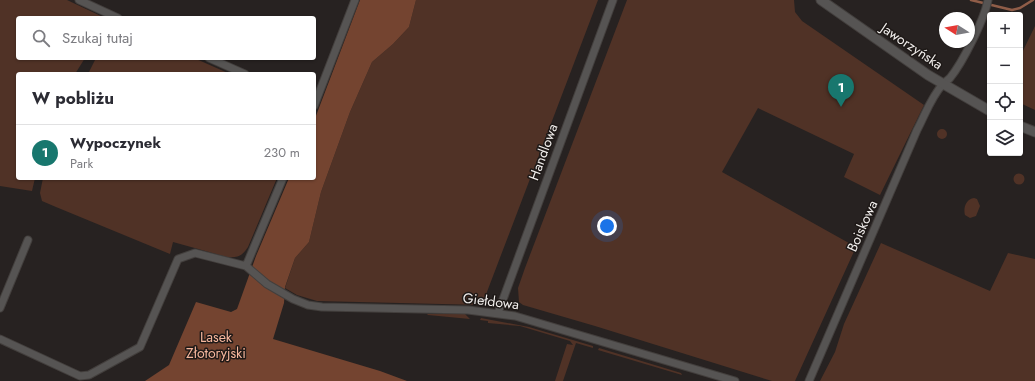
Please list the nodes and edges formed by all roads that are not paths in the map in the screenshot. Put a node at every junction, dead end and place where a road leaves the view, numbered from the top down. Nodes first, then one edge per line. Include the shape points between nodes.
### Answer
1 (79, 0) edge
2 (355, 0) edge
3 (613, 0) edge
4 (821, 0) edge
5 (987, 3) edge
6 (114, 16) edge
7 (214, 60) edge
8 (240, 72) edge
9 (943, 84) junction
10 (316, 100) edge
11 (987, 109) edge
12 (1023, 127) edge
13 (1035, 132) edge
14 (282, 180) edge
15 (28, 240) dead end
16 (246, 266) junction
17 (0, 308) edge
18 (498, 313) junction
19 (0, 339) edge
20 (735, 381) edge
21 (809, 381) edge

1 - 6 street
2 - 10 street
3 - 18 street, Handlowa
4 - 9 street, Jaworzyńska
5 - 9 street, Boiskowa via 974,37 950,78
7 - 8 street
9 - 11 street, Jaworzyńska
9 - 21 street, Boiskowa via 917,130
12 - 13 street
14 - 16 street
15 - 17 street
16 - 18 street, Giełdowa via 267,284 308,305
16 - 19 street via 195,253 178,259 140,347 88,375 80,376
18 - 20 street, Giełdowa via 536,320

